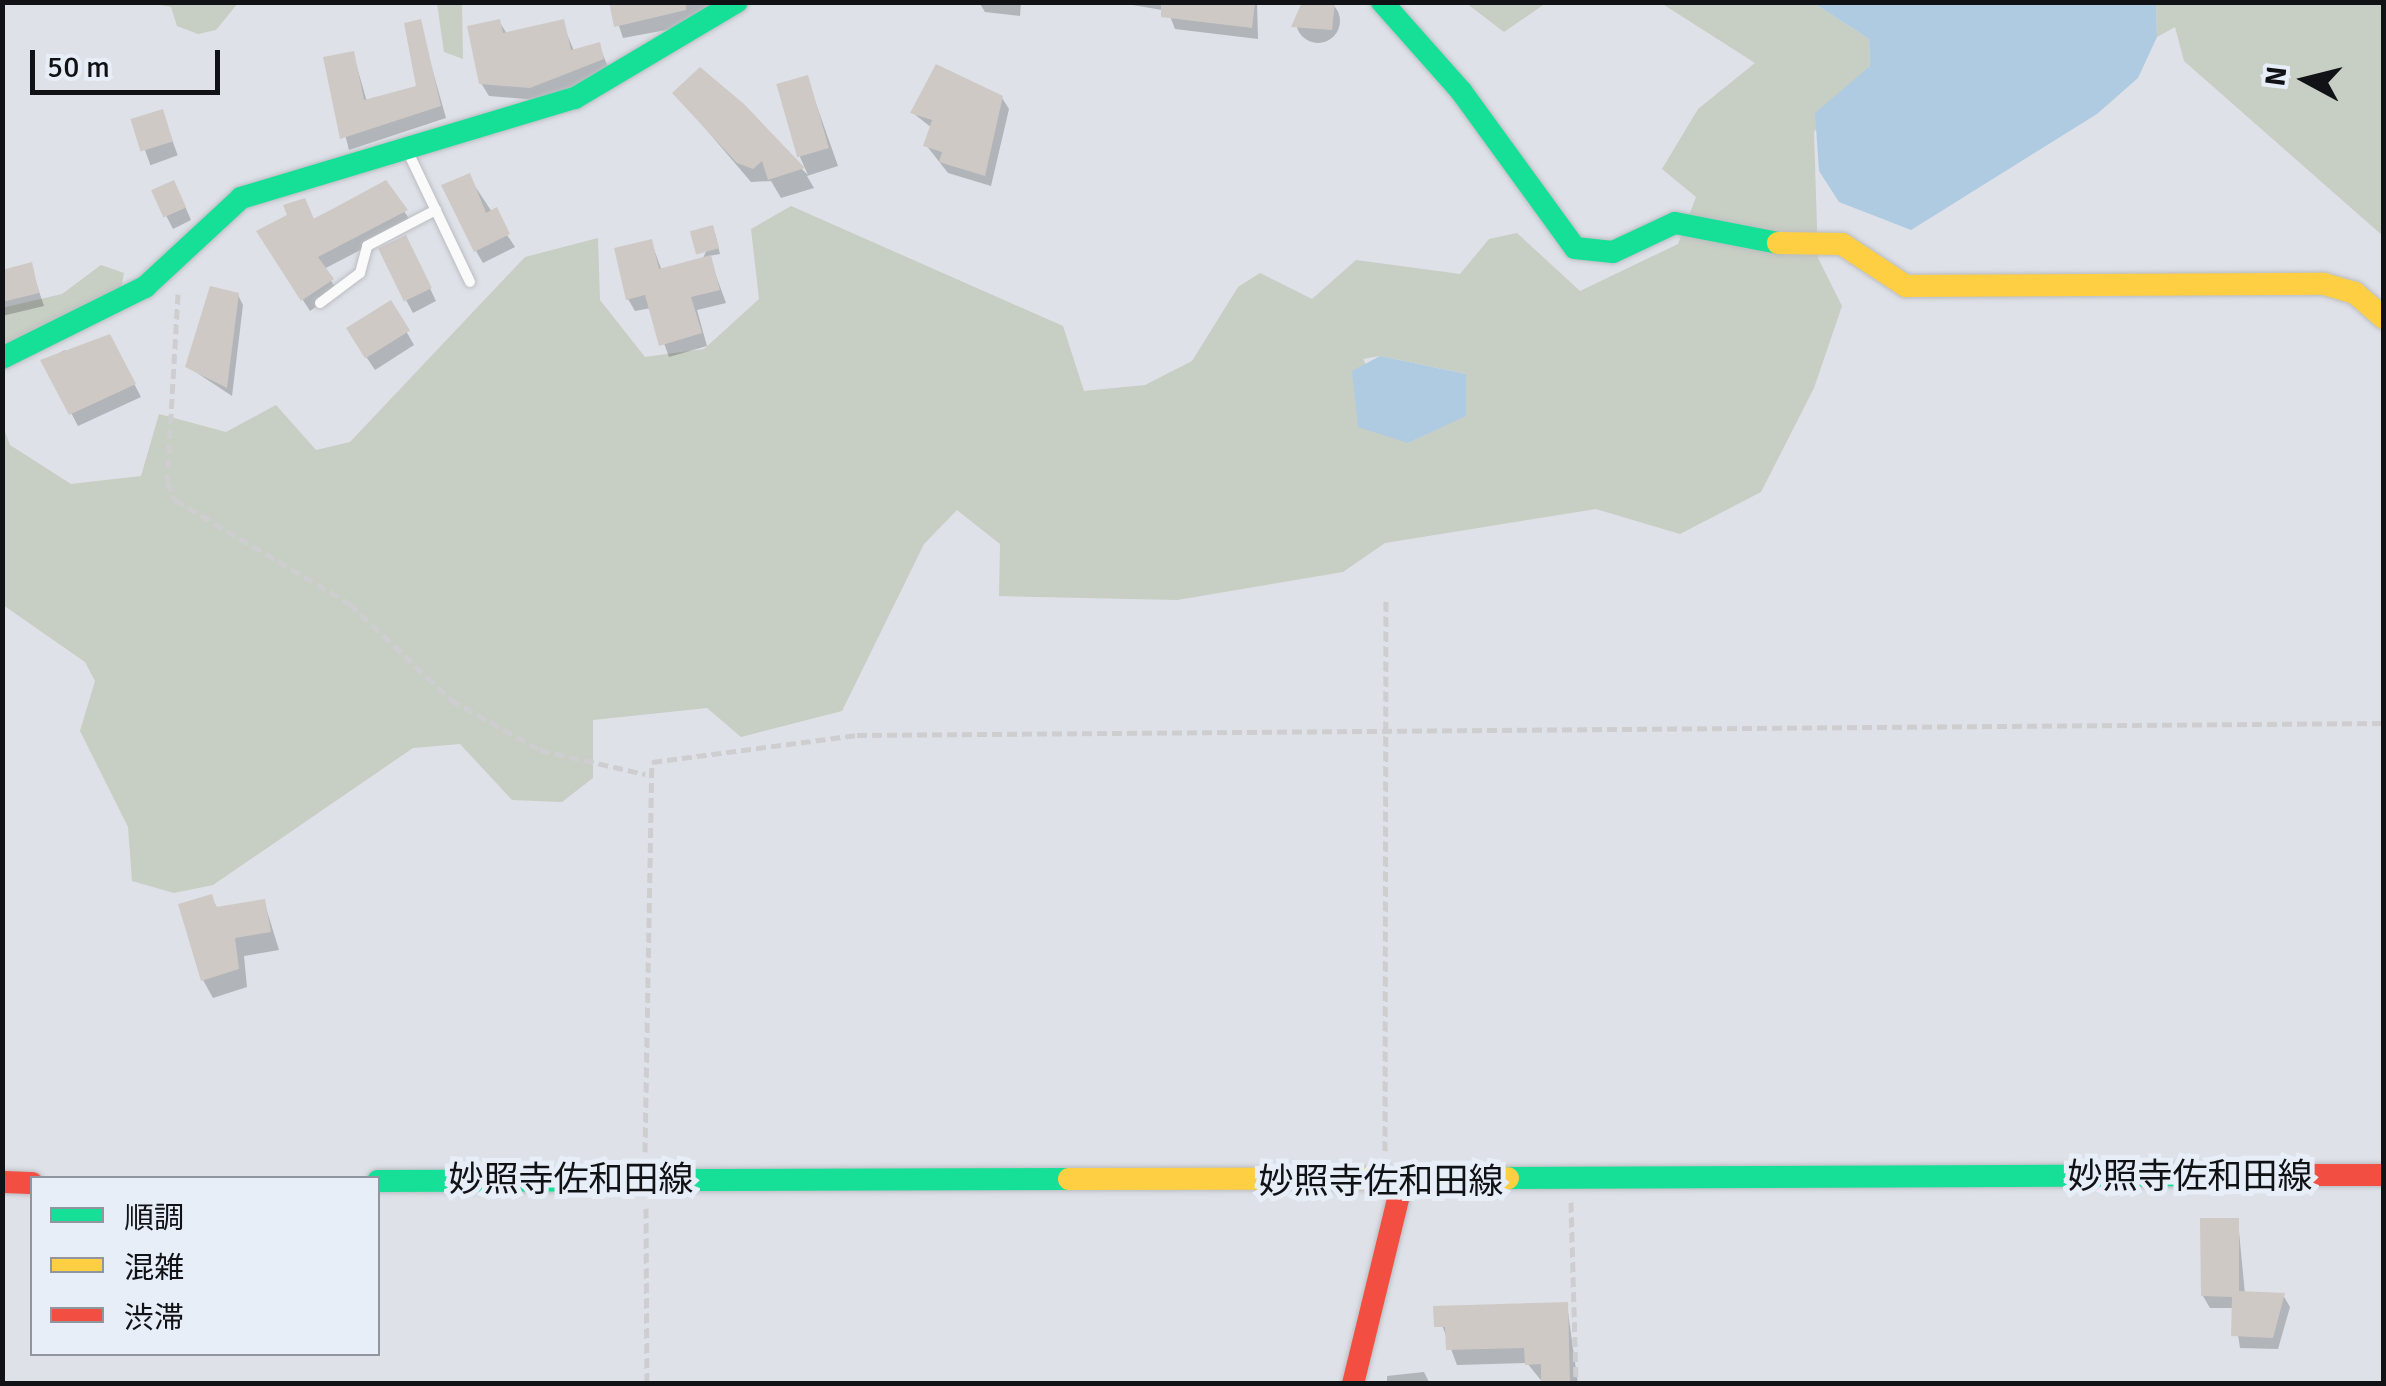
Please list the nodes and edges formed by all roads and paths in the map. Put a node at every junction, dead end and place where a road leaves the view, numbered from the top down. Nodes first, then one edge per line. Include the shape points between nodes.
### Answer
1 (737, 2) edge
2 (1382, 2) edge
3 (406, 148) junction
4 (436, 210) junction
5 (160, 269) junction
6 (470, 282) dead end
7 (320, 302) dead end
8 (2384, 318) edge
9 (2, 358) edge
10 (1386, 601) dead end
11 (2384, 723) edge
12 (1386, 732) junction
13 (645, 774) junction
14 (2384, 1175) edge
15 (646, 1179) junction
16 (380, 1181) edge
17 (2, 1182) edge
18 (1571, 1182) junction
19 (30, 1183) edge
20 (1391, 1183) junction
21 (647, 1384) edge
22 (1353, 1384) edge
23 (1576, 1384) edge

1 - 3 street via 575,98
2 - 8 street via 1460,91 1574,248 1613,252 1676,223 1745,242 1842,244 1906,286 2324,284 2355,292
3 - 4 lane
3 - 5 street via 241,198
4 - 6 lane
4 - 7 lane via 367,246 360,273
5 - 9 street via 85,322
5 - 13 path via 179,295 167,482 174,500 350,604 450,700 540,750
10 - 12 path
11 - 12 path
12 - 13 path via 857,735 652,762
12 - 20 path
13 - 15 path
14 - 18 street, 妙照寺佐和田線
15 - 16 street, 妙照寺佐和田線
15 - 20 street, 妙照寺佐和田線
15 - 21 path
17 - 19 street
18 - 20 street, 妙照寺佐和田線
18 - 23 path
20 - 22 street

